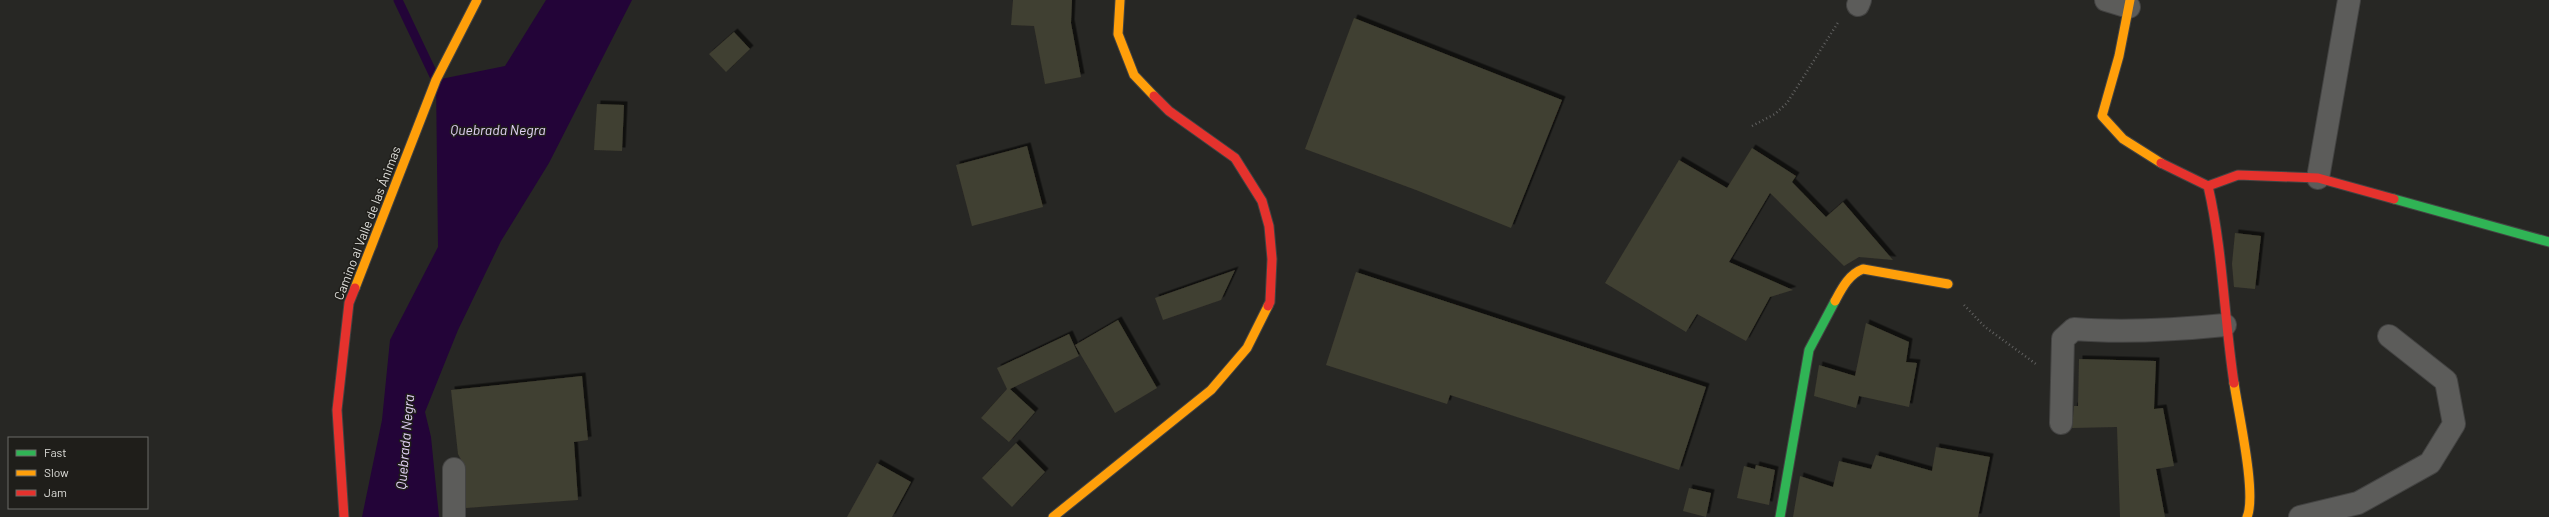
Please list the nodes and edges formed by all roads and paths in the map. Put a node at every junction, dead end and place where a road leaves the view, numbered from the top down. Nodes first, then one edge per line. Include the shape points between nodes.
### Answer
1 (477, 0) edge
2 (1120, 0) edge
3 (2106, 0) edge
4 (2348, 0) edge
5 (1859, 2) edge
6 (2129, 3) edge
7 (1752, 126) dead end
8 (2318, 178) junction
9 (2208, 186) junction
10 (2549, 242) edge
11 (1948, 284) joint
12 (2225, 325) junction
13 (2389, 336) dead end
14 (2061, 391) junction
15 (2061, 423) dead end
16 (454, 470) dead end
17 (344, 517) edge
18 (454, 517) edge
19 (1053, 517) edge
20 (1780, 517) edge
21 (2247, 517) edge
22 (2300, 517) edge

1 - 17 street, Camino al Valle de las Ánimas via 436,80 349,303 337,410
2 - 19 street via 1118,34 1134,74 1169,111 1235,158 1262,201 1269,226 1272,259 1270,302 1247,348 1211,390
3 - 6 street
4 - 8 street
5 - 7 path via 1848,7 1787,103 1775,114
6 - 9 street via 2119,56 2102,116 2111,129 2136,148
8 - 9 street via 2238,175
8 - 10 street
9 - 12 street via 2215,216
11 - 14 path via 1985,327 2030,359
11 - 20 street via 1863,269 1855,272 1843,286 1808,357
12 - 14 street via 2178,329 2074,329 2063,339
12 - 21 street via 2248,480 2250,510
13 - 22 street via 2446,381 2454,424 2430,463 2358,503
14 - 15 street
16 - 18 street

